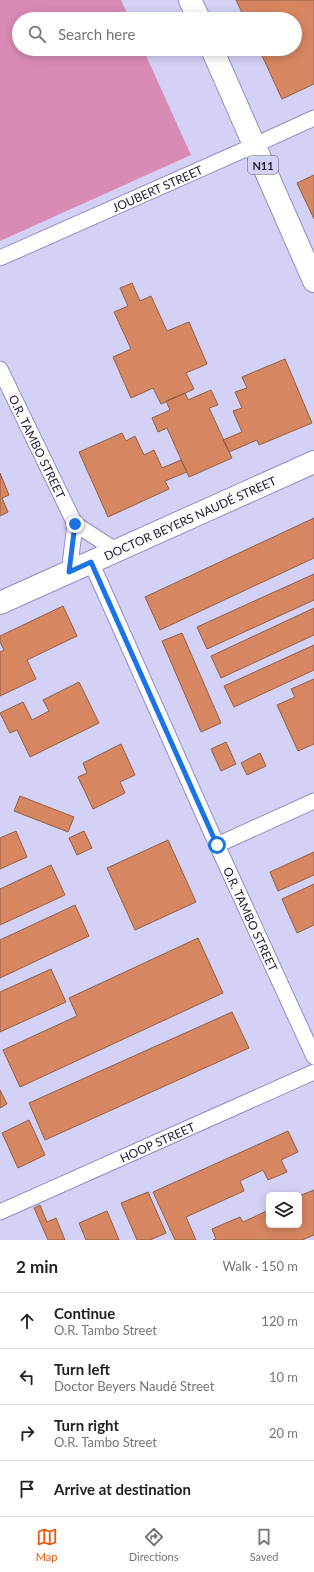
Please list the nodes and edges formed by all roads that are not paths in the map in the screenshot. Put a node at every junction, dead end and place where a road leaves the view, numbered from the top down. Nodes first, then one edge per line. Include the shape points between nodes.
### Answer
1 (190, 0) edge
2 (196, 12) edge
3 (215, 56) edge
4 (314, 118) edge
5 (255, 146) junction
6 (0, 258) edge
7 (314, 281) edge
8 (0, 369) edge
9 (314, 462) edge
10 (75, 524) junction
11 (117, 551) junction
12 (91, 562) junction
13 (69, 572) junction
14 (0, 603) edge
15 (314, 801) edge
16 (217, 845) junction
17 (314, 1057) edge
18 (314, 1072) edge
19 (0, 1212) edge

1 - 2 main road
3 - 5 main road, N11
4 - 5 street, JOUBERT STREET
5 - 6 street, JOUBERT STREET
5 - 7 main road, N11
8 - 10 street, O.R. TAMBO STREET
9 - 11 main road, DOCTOR BEYERS NAUDÉ STREET
10 - 11 street
10 - 13 street
11 - 12 main road, DOCTOR BEYERS NAUDÉ STREET
12 - 13 main road, DOCTOR BEYERS NAUDÉ STREET
12 - 16 street, O.R. TAMBO STREET
13 - 14 main road, DOCTOR BEYERS NAUDÉ STREET
15 - 16 street
16 - 17 street, O.R. TAMBO STREET
18 - 19 street, HOOP STREET

